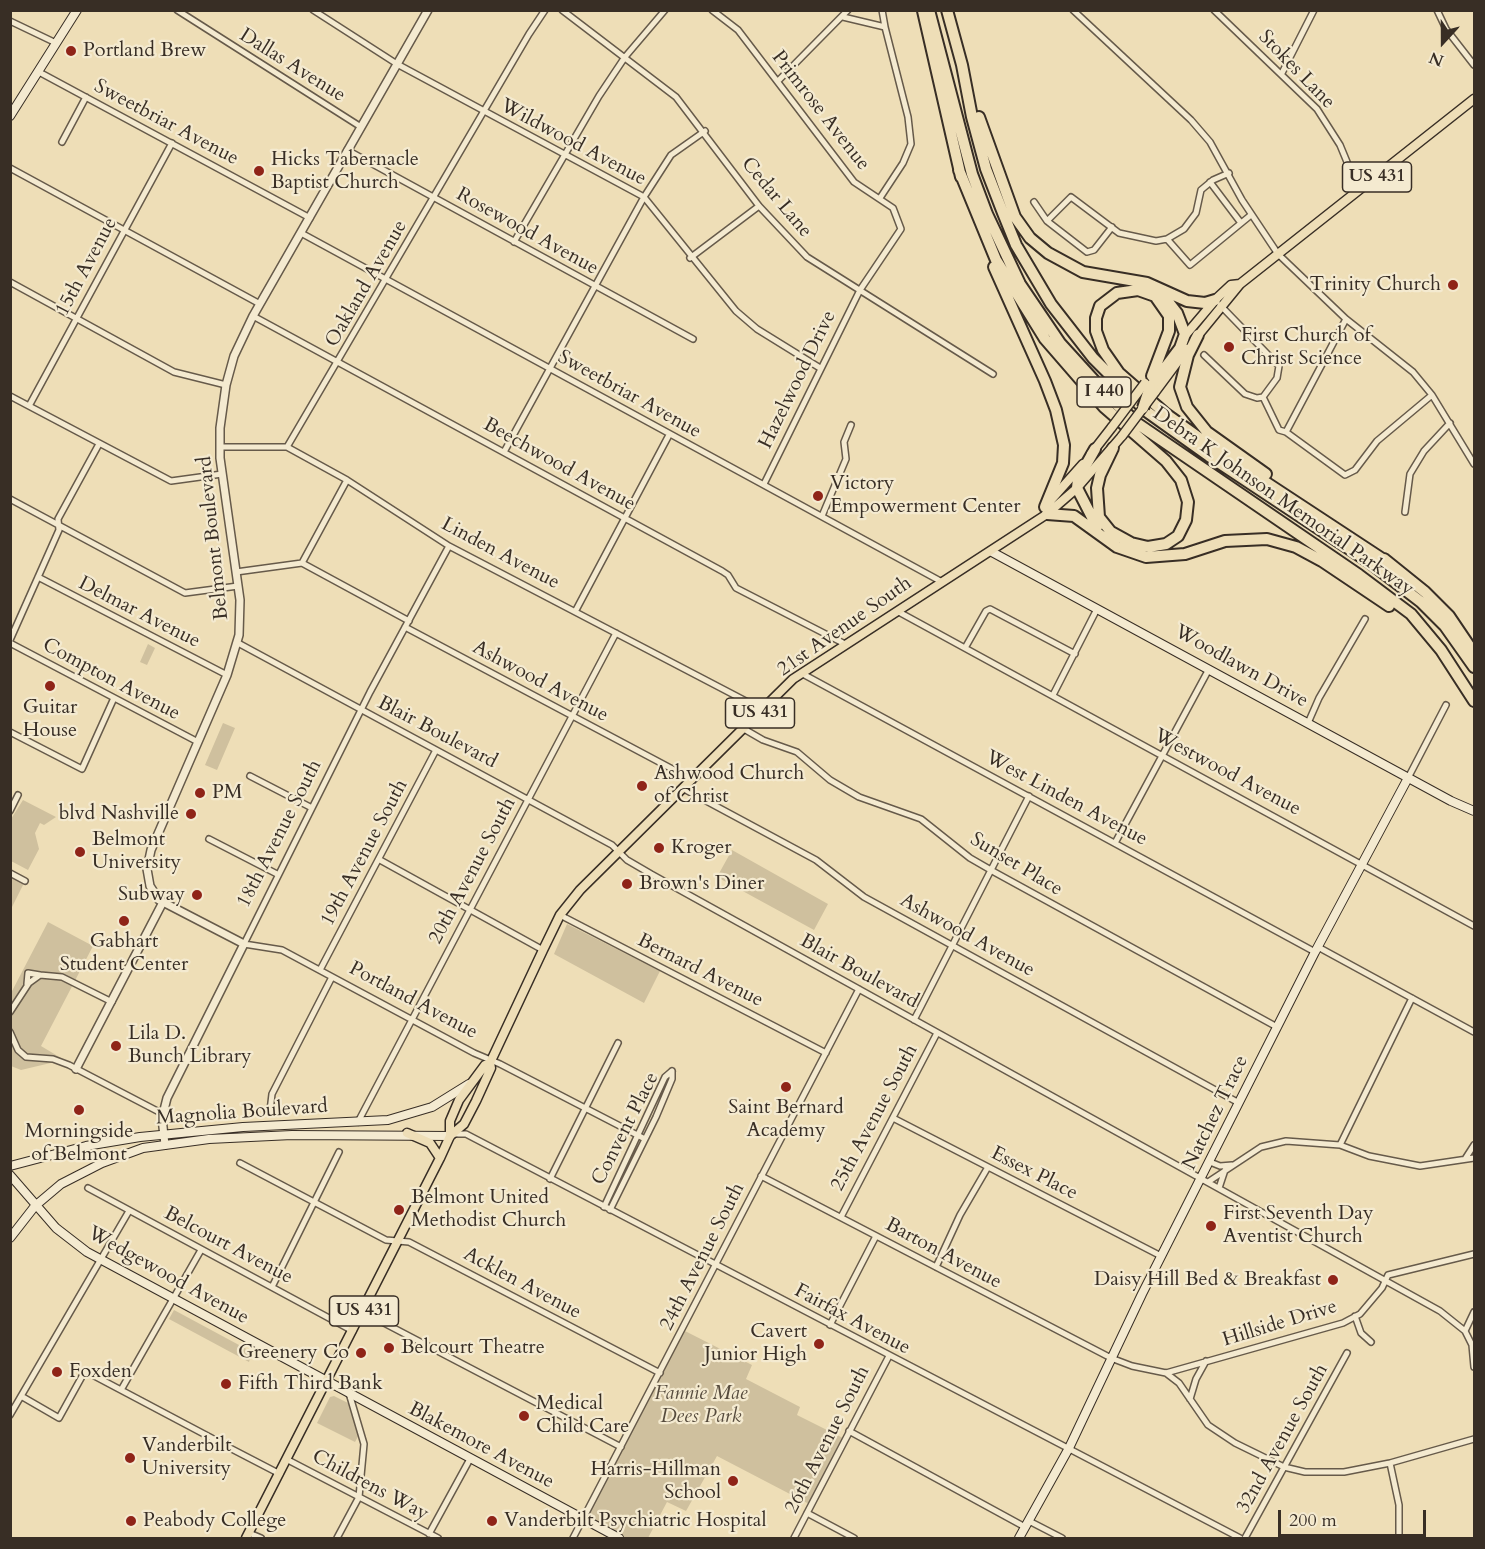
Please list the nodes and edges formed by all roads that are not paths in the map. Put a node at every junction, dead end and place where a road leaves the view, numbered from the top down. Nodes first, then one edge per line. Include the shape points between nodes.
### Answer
1 (77, 10) edge
2 (177, 10) edge
3 (313, 10) edge
4 (428, 10) edge
5 (545, 10) edge
6 (562, 10) edge
7 (665, 10) edge
8 (712, 10) edge
9 (848, 10) edge
10 (882, 10) edge
11 (923, 10) edge
12 (930, 10) edge
13 (947, 10) edge
14 (1073, 10) edge
15 (1214, 10) edge
16 (1314, 10) edge
17 (1437, 10) edge
18 (843, 17) junction
19 (10, 21) edge
20 (885, 27) junction
21 (56, 43) junction
22 (625, 57) junction
23 (397, 64) junction
24 (962, 65) junction
25 (1474, 65) edge
26 (39, 72) junction
27 (1282, 73) junction
28 (778, 81) junction
29 (86, 97) junction
30 (1474, 99) edge
31 (483, 112) junction
32 (10, 116) edge
33 (361, 127) junction
34 (705, 131) junction
35 (62, 142) dead end
36 (172, 143) junction
37 (347, 150) junction
38 (564, 156) junction
39 (10, 168) edge
40 (959, 170) junction
41 (1229, 173) junction
42 (1210, 182) junction
43 (1359, 192) junction
44 (644, 197) junction
45 (434, 198) junction
46 (880, 198) junction
47 (1034, 202) dead end
48 (759, 206) junction
49 (1251, 215) junction
50 (310, 218) junction
51 (1047, 221) junction
52 (1243, 222) junction
53 (1112, 227) junction
54 (124, 230) junction
55 (301, 233) junction
56 (1167, 239) junction
57 (514, 242) junction
58 (1278, 254) junction
59 (690, 258) junction
60 (387, 280) junction
61 (10, 282) edge
62 (594, 286) junction
63 (1155, 287) junction
64 (860, 290) junction
65 (1218, 303) junction
66 (260, 304) junction
67 (253, 316) junction
68 (77, 317) junction
69 (1346, 320) junction
70 (1185, 334) junction
71 (1198, 335) junction
72 (693, 339) dead end
73 (1204, 355) dead end
74 (339, 363) junction
75 (550, 369) junction
76 (820, 369) junction
77 (993, 374) dead end
78 (1150, 384) junction
79 (226, 385) junction
80 (1432, 395) junction
81 (10, 396) edge
82 (1263, 397) junction
83 (29, 406) junction
84 (1143, 408) joint
85 (1450, 423) junction
86 (851, 424) dead end
87 (1286, 432) junction
88 (669, 435) junction
89 (99, 444) junction
90 (220, 447) junction
91 (287, 447) junction
92 (1113, 448) junction
93 (1095, 449) junction
94 (504, 452) junction
95 (1473, 456) edge
96 (1474, 464) edge
97 (222, 474) junction
98 (347, 480) junction
99 (764, 484) junction
100 (1077, 488) junction
101 (10, 499) edge
102 (1046, 510) junction
103 (1405, 512) dead end
104 (822, 516) junction
105 (624, 518) junction
106 (58, 525) junction
107 (1100, 532) junction
108 (449, 546) junction
109 (992, 552) junction
110 (1388, 562) junction
111 (302, 563) junction
112 (236, 572) junction
113 (38, 577) junction
114 (942, 582) junction
115 (238, 586) junction
116 (1098, 609) junction
117 (576, 610) junction
118 (896, 610) junction
119 (1365, 620) dead end
120 (407, 624) junction
121 (616, 633) junction
122 (10, 642) edge
123 (237, 643) junction
124 (845, 644) junction
125 (965, 648) junction
126 (1441, 650) junction
127 (1474, 653) edge
128 (1075, 654) junction
129 (1474, 667) edge
130 (1209, 669) junction
131 (801, 673) junction
132 (227, 675) junction
133 (1053, 695) junction
134 (114, 698) junction
135 (1474, 701) edge
136 (1446, 705) dead end
137 (362, 709) junction
138 (763, 710) junction
139 (571, 715) junction
140 (1308, 723) junction
141 (744, 729) junction
142 (10, 732) edge
143 (198, 742) junction
144 (436, 750) junction
145 (1161, 755) junction
146 (250, 776) dead end
147 (1408, 778) junction
148 (693, 780) junction
149 (684, 789) junction
150 (18, 795) dead end
151 (1029, 796) junction
152 (528, 798) junction
153 (312, 808) junction
154 (10, 811) edge
155 (1474, 811) edge
156 (209, 838) dead end
157 (1115, 843) junction
158 (619, 852) junction
159 (380, 861) junction
160 (1361, 863) junction
161 (991, 871) junction
162 (10, 873) edge
163 (277, 874) junction
164 (25, 881) dead end
165 (163, 902) junction
166 (470, 908) junction
167 (560, 915) junction
168 (1474, 926) edge
169 (244, 944) junction
170 (953, 946) junction
171 (543, 950) junction
172 (1316, 950) junction
173 (320, 969) junction
174 (332, 977) junction
175 (859, 989) junction
176 (1412, 998) junction
177 (112, 1002) junction
178 (10, 1012) edge
179 (412, 1020) junction
180 (914, 1020) junction
181 (1277, 1028) junction
182 (10, 1032) edge
183 (1474, 1032) edge
184 (936, 1033) junction
185 (618, 1042) dead end
186 (826, 1053) junction
187 (491, 1061) junction
188 (73, 1067) junction
189 (471, 1083) junction
190 (1239, 1103) junction
191 (586, 1108) junction
192 (270, 1111) dead end
193 (163, 1114) junction
194 (892, 1118) junction
195 (357, 1123) junction
196 (407, 1133) junction
197 (163, 1134) junction
198 (450, 1136) junction
199 (638, 1136) junction
200 (645, 1139) junction
201 (165, 1144) junction
202 (1340, 1145) junction
203 (1474, 1145) edge
204 (339, 1152) dead end
205 (440, 1158) junction
206 (1474, 1158) edge
207 (1466, 1159) junction
208 (240, 1162) dead end
209 (1210, 1162) junction
210 (1233, 1165) junction
211 (10, 1166) edge
212 (988, 1167) junction
213 (1225, 1170) junction
214 (10, 1175) edge
215 (761, 1176) junction
216 (549, 1179) junction
217 (1205, 1180) junction
218 (88, 1188) dead end
219 (1219, 1188) junction
220 (315, 1203) junction
221 (35, 1206) junction
222 (604, 1207) junction
223 (610, 1210) junction
224 (129, 1211) junction
225 (841, 1217) junction
226 (876, 1236) junction
227 (10, 1238) edge
228 (400, 1240) junction
229 (201, 1250) junction
230 (1474, 1254) edge
231 (1161, 1256) junction
232 (99, 1259) junction
233 (716, 1265) junction
234 (936, 1267) junction
235 (1384, 1280) junction
236 (272, 1287) junction
237 (173, 1298) junction
238 (363, 1312) junction
239 (1474, 1312) edge
240 (1355, 1316) junction
241 (830, 1324) junction
242 (353, 1331) junction
243 (1465, 1331) junction
244 (1472, 1337) edge
245 (1371, 1342) dead end
246 (1347, 1353) dead end
247 (889, 1356) junction
248 (1111, 1358) junction
249 (1206, 1361) junction
250 (1474, 1367) edge
251 (1166, 1373) junction
252 (660, 1374) junction
253 (328, 1382) junction
254 (121, 1390) junction
255 (349, 1393) junction
256 (21, 1396) junction
257 (1190, 1400) junction
258 (10, 1415) edge
259 (849, 1431) junction
260 (1474, 1438) edge
261 (621, 1447) junction
262 (1069, 1448) junction
263 (470, 1459) junction
264 (288, 1460) junction
265 (1390, 1463) junction
266 (1284, 1467) junction
267 (280, 1474) junction
268 (359, 1497) junction
269 (807, 1513) junction
270 (582, 1519) junction
271 (1027, 1524) junction
272 (429, 1534) junction
273 (248, 1536) edge
274 (261, 1539) edge
275 (337, 1539) edge
276 (438, 1539) edge
277 (573, 1539) edge
278 (619, 1539) edge
279 (794, 1539) edge
280 (854, 1539) edge
281 (1019, 1539) edge
282 (1062, 1539) edge
283 (1240, 1539) edge
284 (1245, 1539) edge
285 (1399, 1539) edge

1 - 21 main road
2 - 33 street, Dallas Avenue
3 - 23 street, Wildwood Avenue
4 - 23 street, Belmont Boulevard
5 - 31 street, Oakland Avenue
6 - 22 street, Cedar Lane
7 - 22 street
8 - 28 street, Primrose Avenue via 738,30
9 - 18 street
10 - 20 street
11 - 40 highway
12 - 126 highway, Debra K Johnson Memorial Parkway / I 440 via 972,174 987,214 1020,284 1060,343 1138,424 1412,614
13 - 24 highway, Debra K Johnson Memorial Parkway / I 440
14 - 41 street via 1191,120
15 - 27 street, Stokes Lane
16 - 27 street
17 - 25 street via 1446,29
18 - 20 street
18 - 28 street
19 - 21 street
20 - 46 street via 911,144
21 - 26 main road
22 - 34 street, Cedar Lane via 676,97
22 - 38 street
23 - 31 street, Wildwood Avenue
23 - 33 street, Belmont Boulevard
24 - 63 highway via 998,175 1015,216 1030,238 1083,272
24 - 129 highway, Debra K Johnson Memorial Parkway / I 440 via 986,168 1016,245 1051,304 1093,358 1146,411 1369,562 1421,602 1445,626
26 - 29 street, Sweetbriar Avenue
26 - 32 main road
27 - 43 street, Stokes Lane via 1317,109 1340,145
28 - 46 street, Primrose Avenue via 854,182
29 - 35 street
29 - 36 street, Sweetbriar Avenue
30 - 43 main road, US 431
31 - 38 street, Wildwood Avenue
31 - 45 street, Oakland Avenue
33 - 37 street, Belmont Boulevard
34 - 44 street via 672,154
34 - 48 street, Cedar Lane
36 - 50 street, Sweetbriar Avenue
36 - 54 street, 15th Avenue
37 - 45 street, Rosewood Avenue
37 - 50 street, Belmont Boulevard
38 - 44 street, Wildwood Avenue
38 - 57 street
39 - 54 street
40 - 92 highway via 996,260 1045,339 1104,407 1166,461 1181,480 1188,502 1186,520 1178,536 1166,544 1148,547 1131,543 1112,532 1099,517 1097,488
40 - 102 highway via 978,230 1056,410 1065,455
41 - 42 street
41 - 49 street
42 - 52 street
42 - 56 street via 1201,190 1196,213 1184,229
43 - 58 main road, US 431
44 - 59 street, Wildwood Avenue
44 - 62 street
45 - 57 street, Rosewood Avenue
45 - 60 street, Oakland Avenue
46 - 64 street, Primrose Avenue via 893,208 902,229
47 - 51 street
48 - 59 street
48 - 64 street, Cedar Lane via 807,257
49 - 52 street
49 - 58 street
50 - 55 street, Belmont Boulevard
51 - 53 street via 1071,197
51 - 53 street via 1087,252 1094,250
52 - 56 street via 1190,265
53 - 56 street via 1128,236
54 - 66 street
54 - 68 street, 15th Avenue
55 - 60 street, Sweetbriar Avenue
55 - 66 street, Belmont Boulevard
57 - 62 street, Rosewood Avenue
58 - 65 main road, US 431 via 1240,284 1231,285
58 - 69 street
59 - 76 street, Wildwood Avenue via 757,329
60 - 74 street, Oakland Avenue
60 - 75 street, Sweetbriar Avenue
61 - 68 street
62 - 72 street, Rosewood Avenue
62 - 75 street
63 - 65 highway via 1187,301
63 - 70 highway via 1177,312
64 - 76 street, Hazelwood Drive
64 - 77 street, Cedar Lane
65 - 70 main road, US 431
65 - 71 main road, US 431
65 - 82 street via 1280,366 1277,378
66 - 67 street, Belmont Boulevard
67 - 74 street, Beechwood Avenue
67 - 79 street, Belmont Boulevard via 234,356
68 - 79 street via 174,372
68 - 83 street, 15th Avenue
69 - 80 street via 1413,372
69 - 87 street
70 - 78 highway via 1180,348
71 - 78 main road, US 431
71 - 110 highway via 1180,387 1194,416 1208,432
73 - 82 street via 1245,394
74 - 91 street, Oakland Avenue
74 - 94 street, Beechwood Avenue
75 - 88 street, Sweetbriar Avenue
75 - 94 street
76 - 99 street, Hazelwood Drive
78 - 84 highway, bridge
78 - 93 main road, US 431, bridge
78 - 110 highway via 1169,331 1169,316 1155,296 1138,290 1117,292 1101,306 1096,331 1119,373 1212,447
79 - 90 street, Belmont Boulevard
80 - 85 street
80 - 87 street via 1377,441 1355,470 1345,475
81 - 83 street
82 - 87 street via 1280,430
83 - 89 street
84 - 92 main road, US 431, bridge
85 - 95 street
85 - 103 street via 1424,451 1410,474
86 - 104 street via 844,442 846,459
88 - 99 street, Sweetbriar Avenue
88 - 105 street
89 - 97 street via 171,481
89 - 106 street
90 - 91 street, Linden Avenue
90 - 97 street, Belmont Boulevard
91 - 98 street, Linden Avenue
92 - 100 main road, US 431
93 - 100 highway
93 - 102 main road, US 431
94 - 105 street, Beechwood Avenue
95 - 96 street
97 - 112 street, Belmont Boulevard
98 - 108 street, Linden Avenue
98 - 111 street
99 - 104 street, Sweetbriar Avenue
100 - 102 main road, US 431
100 - 107 highway
101 - 106 street
102 - 107 highway via 1074,516
102 - 109 main road, 21st Avenue South / US 431
104 - 114 street, Sweetbriar Avenue
105 - 117 street
105 - 124 street, Beechwood Avenue via 728,575 736,588
106 - 113 street
106 - 115 street via 185,593
107 - 126 highway via 1118,547 1146,557 1185,554 1246,538 1296,547 1398,612
108 - 117 street, Linden Avenue
108 - 120 street, 18th Avenue South
109 - 114 main road, 21st Avenue South / US 431
109 - 116 main road, Woodlawn Drive
110 - 127 highway via 1449,616
111 - 112 street
111 - 120 street, Ashwood Avenue
112 - 115 street, Belmont Boulevard
113 - 122 street
113 - 132 street, Delmar Avenue
114 - 118 main road, 21st Avenue South / US 431
115 - 123 street, Belmont Boulevard via 241,616
116 - 128 street
116 - 130 main road, Woodlawn Drive
117 - 121 street, Linden Avenue
118 - 124 main road, 21st Avenue South / US 431
118 - 125 street, Westwood Avenue
119 - 140 street
120 - 137 street, 18th Avenue South
120 - 139 street, Ashwood Avenue
121 - 138 street, Linden Avenue
121 - 139 street, 20th Avenue South
122 - 134 street, Compton Avenue
123 - 132 street, Belmont Boulevard
123 - 137 street, Blair Boulevard
124 - 131 main road, 21st Avenue South / US 431
125 - 128 street via 990,609
125 - 133 street, Westwood Avenue
126 - 135 highway, Debra K Johnson Memorial Parkway / I 440
128 - 133 street
130 - 140 main road, Woodlawn Drive
130 - 145 street
131 - 138 main road, 21st Avenue South / US 431
131 - 151 street, West Linden Avenue
132 - 143 street, Belmont Boulevard
133 - 145 street, Westwood Avenue
134 - 142 street via 82,769
134 - 143 street, Compton Avenue
136 - 147 street, Natchez Trace
137 - 144 street, Blair Boulevard
137 - 153 street, 18th Avenue South
138 - 141 main road, 21st Avenue South / US 431
139 - 148 street, Ashwood Avenue
139 - 152 street, 20th Avenue South
140 - 147 main road, Woodlawn Drive
141 - 148 main road, 21st Avenue South / US 431
141 - 161 street, Sunset Place via 797,752 830,780 859,797 921,819
143 - 165 street, Belmont Boulevard via 148,858 150,886
144 - 152 street, Blair Boulevard
144 - 159 street, 19th Avenue South
145 - 157 street
145 - 160 street, Westwood Avenue
146 - 153 street
147 - 155 main road, Woodlawn Drive
147 - 160 main road, Natchez Trace
148 - 149 main road, 21st Avenue South / US 431
149 - 158 main road, 21st Avenue South / US 431
149 - 170 street, Ashwood Avenue via 816,860 846,885
150 - 154 street
151 - 157 street, West Linden Avenue
151 - 161 street, 25th Avenue South
152 - 158 street, Blair Boulevard
152 - 166 street, 20th Avenue South
153 - 163 street, 18th Avenue South
156 - 163 street
157 - 172 street, West Linden Avenue
158 - 167 main road, 21st Avenue South / US 431
158 - 175 street, Blair Boulevard via 651,874
159 - 166 street
159 - 173 street, 19th Avenue South
160 - 168 street, Westwood Avenue
160 - 172 main road, Natchez Trace
161 - 170 street, 25th Avenue South
161 - 181 street, Sunset Place
162 - 164 street
163 - 169 street, 18th Avenue South
165 - 169 street, Portland Avenue
165 - 177 street
166 - 171 street
166 - 179 street, 20th Avenue South
167 - 171 main road, 21st Avenue South / US 431
167 - 186 street, Bernard Avenue
169 - 173 street, Portland Avenue via 282,950
169 - 193 street, 18th Avenue South via 171,1089
170 - 180 street, 25th Avenue South
170 - 190 street, Ashwood Avenue
171 - 187 main road, 21st Avenue South / US 431
172 - 176 street, West Linden Avenue
172 - 181 main road, Natchez Trace
173 - 174 street, Portland Avenue
174 - 179 street, Portland Avenue
174 - 192 street via 272,1094
175 - 180 street, Blair Boulevard
175 - 186 street, 24th Avenue South
176 - 183 street, West Linden Avenue
176 - 202 street
177 - 178 street via 62,977 40,975 27,984
177 - 188 street
179 - 187 street, Portland Avenue
179 - 195 street, 20th Avenue South
180 - 184 street, Blair Boulevard
181 - 190 main road, Natchez Trace
182 - 188 street via 26,1057 53,1059
184 - 194 street, 25th Avenue South
184 - 217 street, Blair Boulevard
185 - 191 street
186 - 215 street, 24th Avenue South
187 - 189 main road, 21st Avenue South / US 431
187 - 191 street, Portland Avenue
187 - 198 main road, 21st Avenue South / US 431 via 464,1124
188 - 193 street
189 - 195 main road, Magnolia Boulevard via 421,1112
189 - 198 main road, 21st Avenue South / US 431 via 450,1121
190 - 209 main road, Natchez Trace
191 - 199 street, Portland Avenue
191 - 216 street
193 - 197 street, 18th Avenue South
194 - 212 street, Essex Place
194 - 225 street, 25th Avenue South
195 - 197 main road, Magnolia Boulevard
196 - 198 main road, Magnolia Boulevard
196 - 201 main road, Magnolia Boulevard via 282,1135
196 - 205 main road via 430,1143
197 - 201 street, 18th Avenue South
197 - 211 main road, Magnolia Boulevard via 86,1146
198 - 205 main road, 21st Avenue South / US 431
198 - 216 street, Fairfax Avenue via 466,1134
199 - 200 street, Portland Avenue
199 - 200 street, Convent Place via 665,1077 672,1071
199 - 222 street, Convent Place
200 - 223 street, Convent Place
201 - 221 main road, Magnolia Boulevard via 102,1162 61,1184
202 - 207 street via 1404,1165 1438,1166
202 - 210 street via 1286,1141 1261,1147
203 - 207 street
204 - 220 street
205 - 228 main road, 21st Avenue South / US 431
206 - 207 street
208 - 220 street, Acklen Avenue
209 - 210 street via 1220,1167
209 - 217 main road, Natchez Trace
210 - 213 street
212 - 231 street, Essex Place
212 - 234 street
213 - 217 street
213 - 219 street
214 - 221 main road, Wedgewood Avenue
215 - 225 street, Barton Avenue
215 - 233 street, 24th Avenue South
216 - 222 street, Fairfax Avenue
217 - 219 street, Blair Boulevard
217 - 231 main road, Natchez Trace
218 - 224 street, Belcourt Avenue
219 - 235 street, Blair Boulevard
220 - 228 street, Acklen Avenue via 386,1240
220 - 236 street
221 - 227 main road, Magnolia Boulevard
221 - 232 main road, Wedgewood Avenue via 63,1235
222 - 223 street, Fairfax Avenue
223 - 233 street, Fairfax Avenue
224 - 229 street, Belcourt Avenue
224 - 232 street
225 - 226 street, Barton Avenue
226 - 234 street, Barton Avenue
226 - 241 street
228 - 238 main road, 21st Avenue South / US 431
228 - 252 street, Acklen Avenue
229 - 236 street, Belcourt Avenue
229 - 237 street
230 - 235 street via 1392,1274
231 - 248 main road, Natchez Trace
232 - 237 main road, Wedgewood Avenue
232 - 256 street
233 - 241 street, Fairfax Avenue
233 - 252 street, 24th Avenue South
234 - 248 street, Barton Avenue
235 - 240 street, Hillside Drive via 1382,1288
235 - 243 street, Blair Boulevard via 1453,1319
236 - 242 street, Belcourt Avenue
237 - 253 main road, Wedgewood Avenue
237 - 254 street
238 - 242 main road, 21st Avenue South / US 431
238 - 261 street
239 - 243 street
240 - 245 street via 1361,1333
240 - 249 street, Hillside Drive via 1343,1323
241 - 247 street, Fairfax Avenue
242 - 253 main road, 21st Avenue South / US 431
243 - 244 street
244 - 250 street
246 - 266 street, 32nd Avenue South
247 - 259 street, 26th Avenue South
247 - 262 street, Fairfax Avenue
248 - 251 street, Hillside Drive
248 - 262 main road, Natchez Trace
249 - 251 street, Hillside Drive
249 - 257 street
251 - 257 street via 1179,1383
252 - 261 street, 24th Avenue South
253 - 255 main road, Blakemore Avenue
253 - 264 main road, 21st Avenue South / US 431
254 - 256 street via 85,1371 59,1418
254 - 267 street
255 - 263 main road, Blakemore Avenue
255 - 268 street via 363,1434
256 - 258 street
257 - 266 street via 1208,1425
259 - 269 street, 26th Avenue South
259 - 271 street
260 - 265 street
261 - 270 street, 24th Avenue South
262 - 271 main road, Natchez Trace
262 - 283 street, Fairfax Avenue
263 - 270 main road, Blakemore Avenue
263 - 272 street
264 - 267 main road, 21st Avenue South / US 431
264 - 268 street, Childrens Way
265 - 266 street via 1344,1472 1305,1472
265 - 285 street via 1399,1505
266 - 284 street, 32nd Avenue South
267 - 273 main road, 21st Avenue South / US 431
268 - 272 street, Childrens Way
268 - 275 street
269 - 279 street, 26th Avenue South
269 - 280 street
270 - 277 street, 24th Avenue South
270 - 278 main road, Blakemore Avenue
271 - 281 main road, Natchez Trace
271 - 282 street
272 - 276 street, Childrens Way
273 - 274 street

